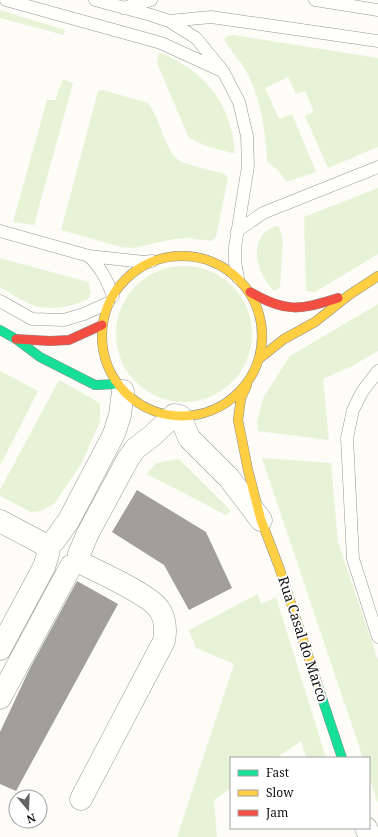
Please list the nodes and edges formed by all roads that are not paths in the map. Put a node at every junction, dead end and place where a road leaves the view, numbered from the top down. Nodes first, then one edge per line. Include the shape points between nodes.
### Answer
1 (6, 0) edge
2 (96, 0) edge
3 (151, 0) edge
4 (315, 0) edge
5 (123, 8) junction
6 (378, 10) edge
7 (169, 21) junction
8 (378, 41) edge
9 (223, 71) junction
10 (378, 167) edge
11 (0, 231) edge
12 (237, 231) junction
13 (89, 256) junction
14 (152, 261) junction
15 (378, 276) edge
16 (238, 278) junction
17 (250, 292) junction
18 (349, 295) junction
19 (110, 300) junction
20 (0, 301) edge
21 (102, 325) junction
22 (0, 330) edge
23 (16, 338) junction
24 (260, 358) junction
25 (378, 371) edge
26 (249, 380) junction
27 (120, 388) junction
28 (177, 416) junction
29 (261, 520) junction
30 (0, 521) edge
31 (51, 547) junction
32 (76, 560) junction
33 (378, 637) edge
34 (0, 649) edge
35 (0, 698) edge
36 (342, 757) edge
37 (81, 799) dead end

1 - 9 lane via 161,44
2 - 5 lane
3 - 5 lane
4 - 6 lane
5 - 7 lane
7 - 8 lane via 211,17
7 - 9 lane via 196,38
9 - 12 lane via 239,102 247,136 248,166
10 - 12 lane via 263,212
11 - 13 lane
12 - 16 lane via 235,254
13 - 14 lane
13 - 19 lane via 106,278
14 - 16 main road via 170,256 207,259 224,267
14 - 19 main road via 136,270 120,285
15 - 18 main road
16 - 17 main road
17 - 18 main road via 270,303 290,309 312,306
17 - 24 main road via 260,313 263,336
18 - 24 main road via 315,322 284,339
19 - 20 lane via 84,314 64,320 32,319
19 - 21 main road
21 - 23 main road via 69,340
21 - 27 main road via 104,356
22 - 23 main road
23 - 27 main road via 40,357 95,385
24 - 26 main road
25 - 33 lane via 362,392 353,410 347,438 352,559
26 - 28 main road via 237,396 224,406 202,414
26 - 29 main road, Rua Casal do Marco via 241,398 238,420
27 - 28 main road via 143,407
27 - 31 street via 120,415 114,434 69,520
28 - 29 street, Rua Casal do Marco via 189,438 225,474
28 - 32 street via 135,449 88,532
29 - 36 main road, Rua Casal do Marco
30 - 31 street
31 - 32 street via 60,537 74,541 78,547
31 - 34 street via 44,567
32 - 35 street
32 - 37 street via 148,598 159,608 166,631 164,641

